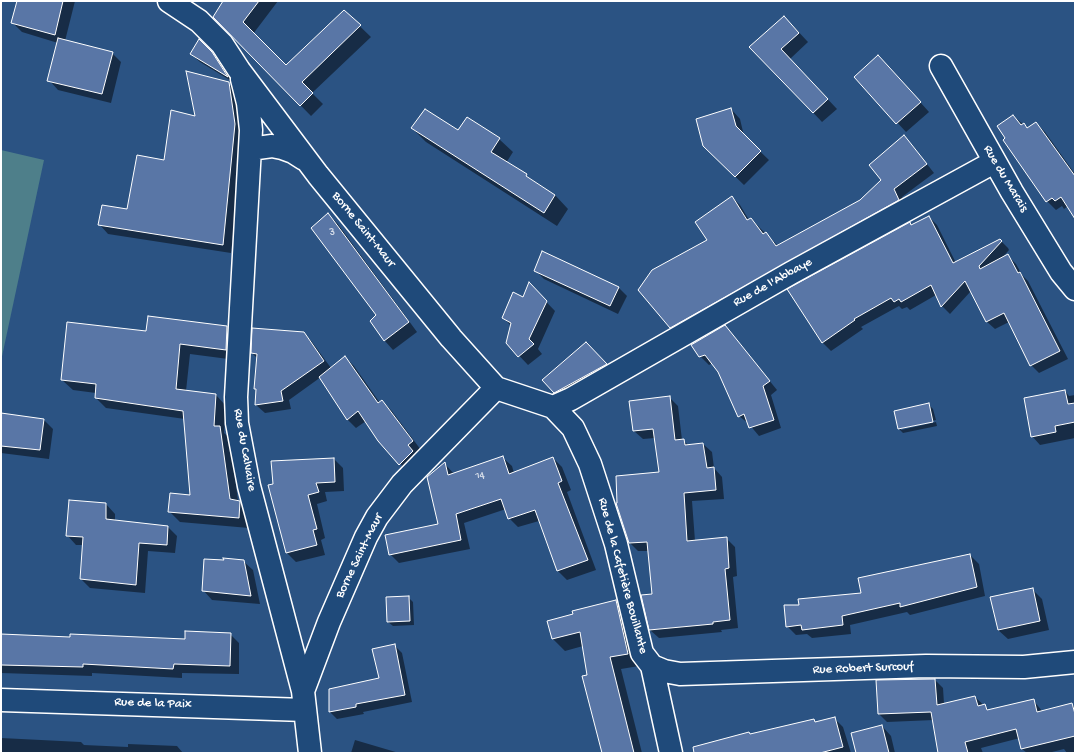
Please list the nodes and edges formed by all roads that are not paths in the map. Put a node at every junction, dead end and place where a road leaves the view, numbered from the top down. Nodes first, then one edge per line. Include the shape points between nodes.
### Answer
1 (169, 1) edge
2 (941, 66) dead end
3 (239, 70) junction
4 (250, 149) junction
5 (994, 162) junction
6 (309, 163) junction
7 (1075, 289) edge
8 (496, 388) junction
9 (554, 407) junction
10 (1075, 662) edge
11 (652, 666) junction
12 (1, 700) edge
13 (304, 700) junction
14 (310, 753) edge
15 (671, 753) edge

1 - 3 street via 212,33
2 - 5 street, Rue du Marais
3 - 4 street, Rue du Calvaire via 250,116
3 - 6 street, Borne Saint-Maur
4 - 6 street, Borne Saint-Maur via 272,146 282,148
4 - 13 street, Rue du Calvaire via 236,397 237,423 249,486
5 - 7 street, Rue du Marais via 1061,272
5 - 9 street, Rue de l'Abbaye
6 - 8 street, Borne Saint-Maur via 451,338
8 - 9 street, Borne Saint-Maur
8 - 13 street, Borne Saint-Maur via 402,484 377,518 366,537 329,622
9 - 11 street, Rue de la Cafetière Bouillante via 573,428 590,464 616,544 642,653
10 - 11 street, Rue Robert Surcouf via 1024,667 926,666 680,674
11 - 15 street, Rue de la Cafetière Bouillante
12 - 13 street, Rue de la Paix
13 - 14 street, Rue du Calvaire

